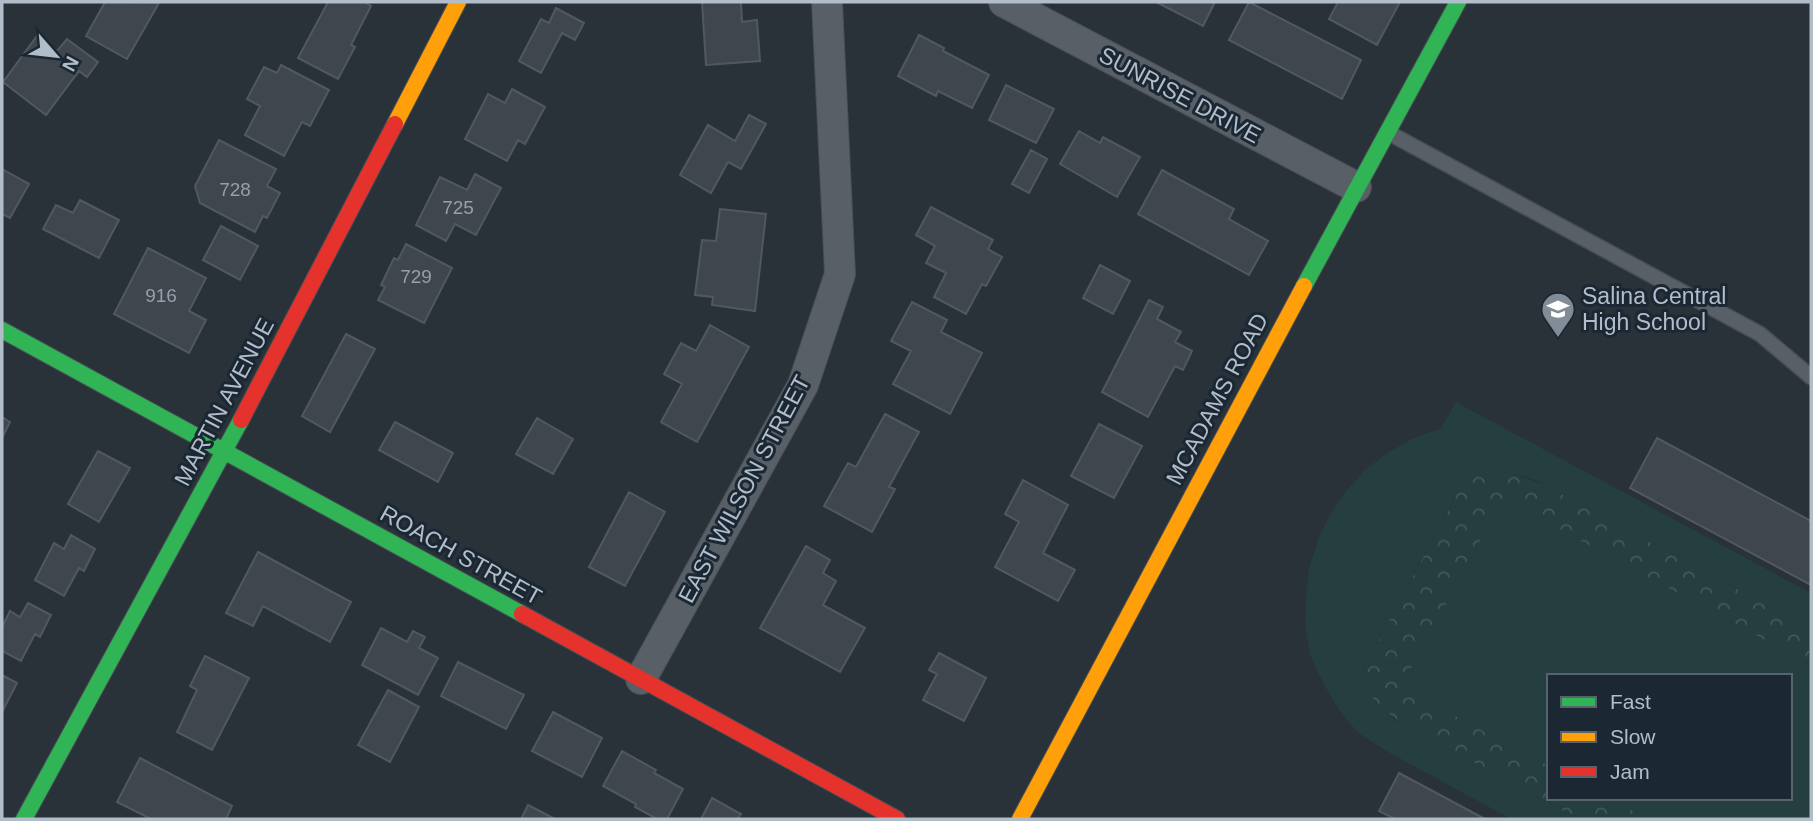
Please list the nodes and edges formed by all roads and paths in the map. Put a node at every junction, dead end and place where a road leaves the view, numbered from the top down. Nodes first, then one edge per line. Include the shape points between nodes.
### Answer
1 (458, 2) edge
2 (827, 2) edge
3 (1004, 2) edge
4 (1458, 2) edge
5 (1386, 132) junction
6 (1356, 187) junction
7 (2, 330) edge
8 (1811, 377) edge
9 (224, 452) junction
10 (641, 679) junction
11 (2, 816) edge
12 (8, 819) edge
13 (24, 819) edge
14 (897, 819) edge
15 (1020, 819) edge

1 - 9 street, MARTIN AVENUE
2 - 10 street, EAST WILSON STREET via 840,274 803,386
3 - 6 street, SUNRISE DRIVE
4 - 5 street, MCADAMS ROAD
5 - 6 street, MCADAMS ROAD
5 - 8 lane via 1760,334
6 - 15 street, MCADAMS ROAD
7 - 9 street, ROACH STREET
9 - 10 street, ROACH STREET
9 - 13 street, MARTIN AVENUE
10 - 14 street, ROACH STREET
11 - 12 street

